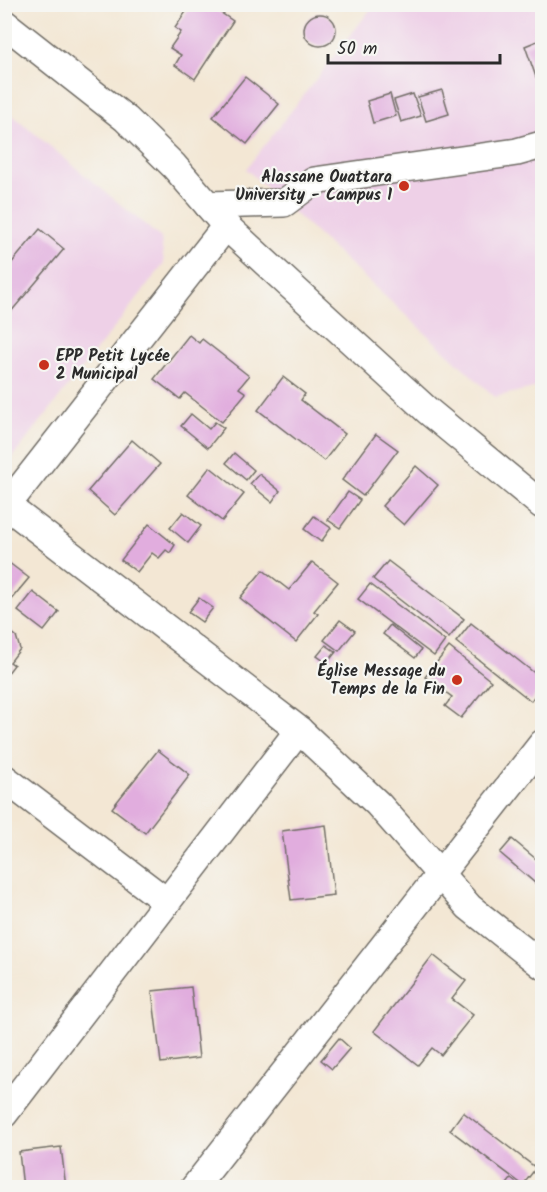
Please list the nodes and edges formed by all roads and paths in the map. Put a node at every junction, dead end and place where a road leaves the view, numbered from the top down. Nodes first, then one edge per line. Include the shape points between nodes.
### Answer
1 (4, 23) edge
2 (543, 146) edge
3 (208, 205) junction
4 (226, 226) junction
5 (541, 501) edge
6 (6, 508) edge
7 (299, 730) junction
8 (543, 744) edge
9 (4, 778) edge
10 (441, 874) junction
11 (167, 902) junction
12 (543, 965) edge
13 (4, 1114) edge
14 (194, 1188) edge

1 - 3 street via 126,118
2 - 3 street via 314,181 284,203
3 - 4 street
4 - 5 street via 428,411
4 - 6 street
6 - 7 street
7 - 10 street via 378,804
7 - 11 street
8 - 10 street
9 - 11 street
10 - 12 street via 469,907
10 - 14 street
11 - 13 street

